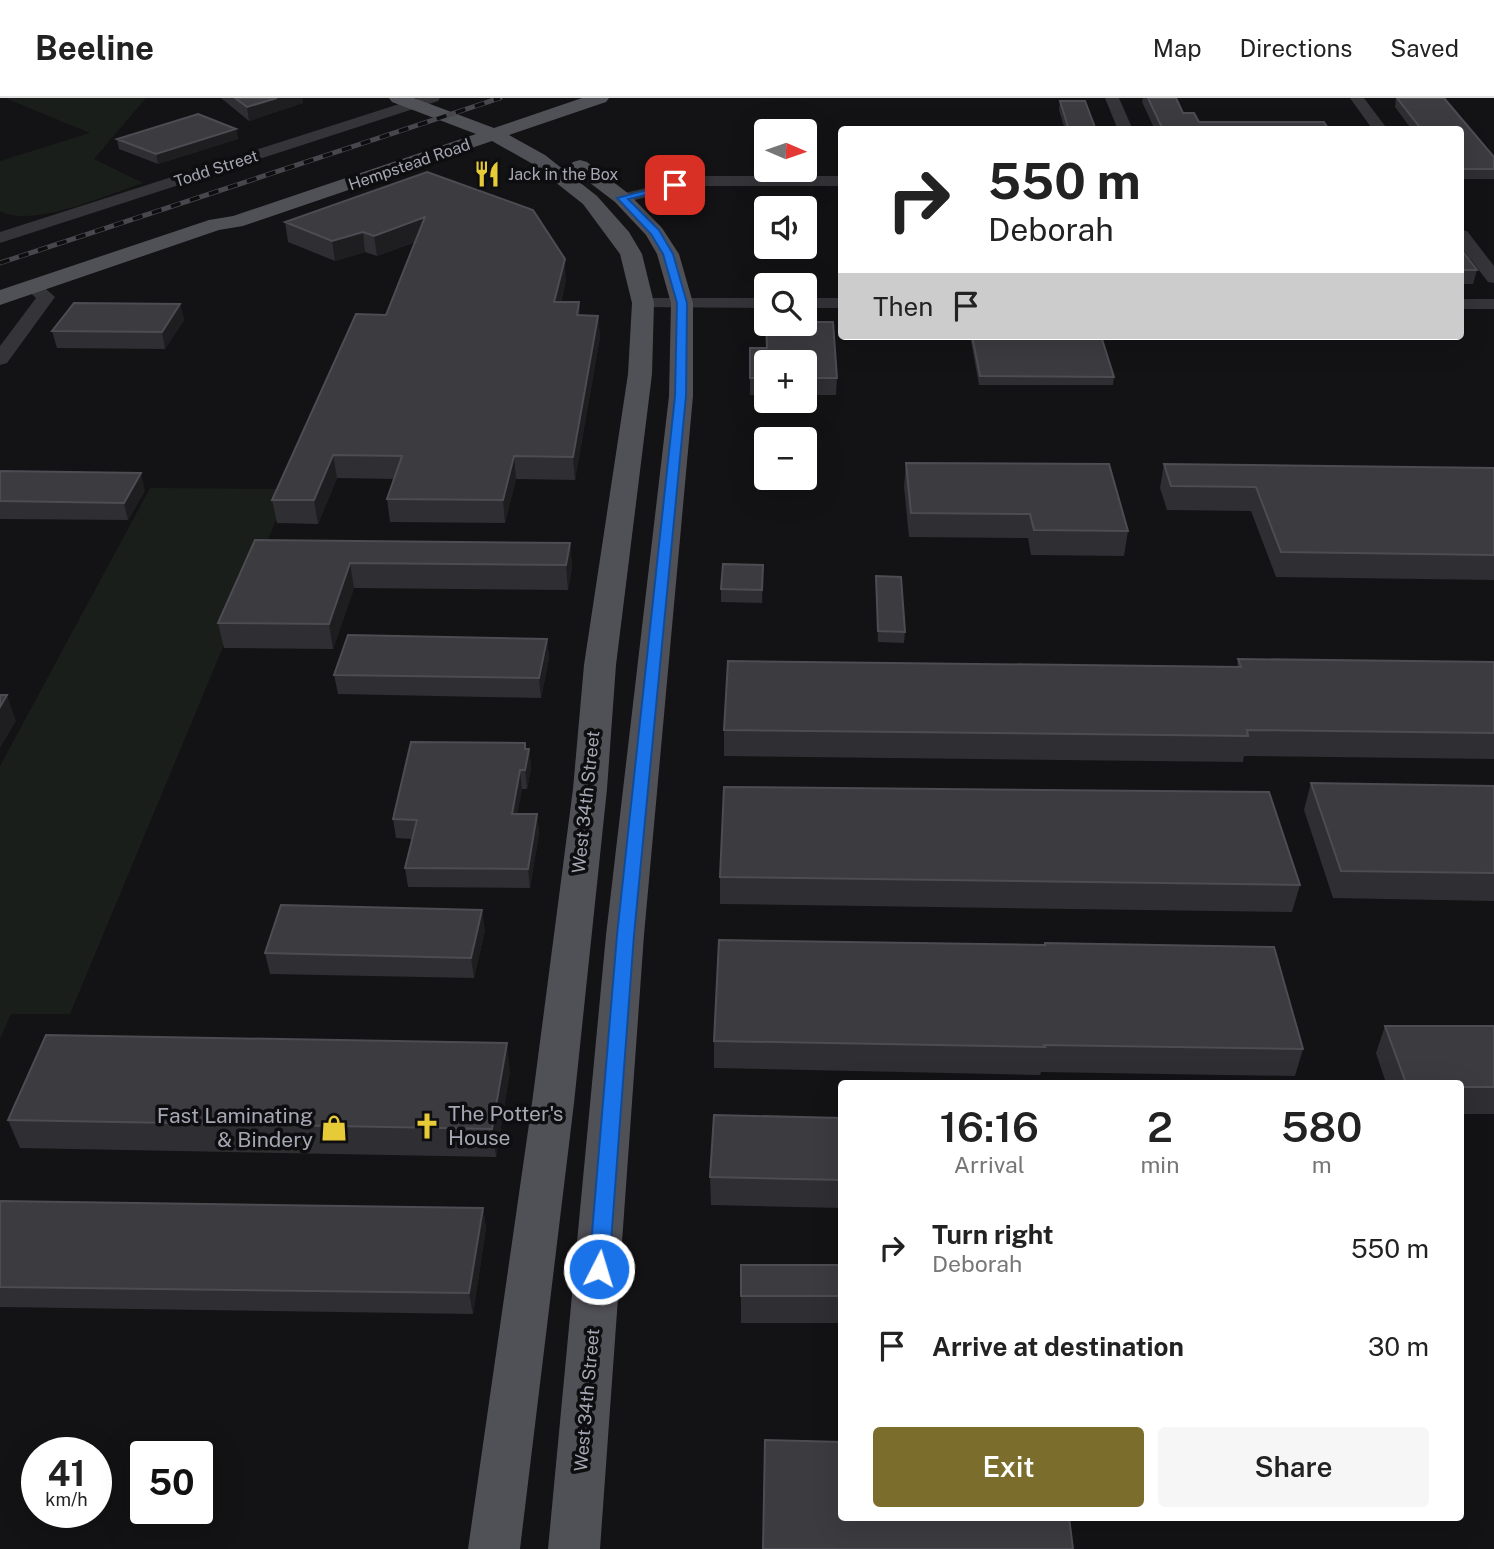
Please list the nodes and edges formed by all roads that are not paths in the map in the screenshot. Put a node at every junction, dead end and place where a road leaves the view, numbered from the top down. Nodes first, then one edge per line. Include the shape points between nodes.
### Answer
1 (433, 98) edge
2 (441, 98) edge
3 (571, 98) edge
4 (600, 98) edge
5 (1112, 98) edge
6 (1357, 98) edge
7 (406, 101) edge
8 (1124, 126) edge
9 (1378, 126) edge
10 (499, 128) junction
11 (838, 181) edge
12 (622, 198) junction
13 (0, 238) edge
14 (1464, 239) edge
15 (1494, 278) edge
16 (33, 287) junction
17 (0, 298) edge
18 (643, 303) junction
19 (682, 303) junction
20 (754, 303) edge
21 (817, 303) edge
22 (838, 303) edge
23 (1464, 304) edge
24 (1494, 304) edge
25 (0, 359) edge
26 (630, 456) junction
27 (674, 457) junction
28 (584, 827) junction
29 (636, 827) junction
30 (494, 1549) edge
31 (574, 1549) edge

1 - 7 street, Todd Street
2 - 10 main road
3 - 10 main road, Hempstead Road
4 - 10 main road, Hempstead Road
5 - 8 street
6 - 9 street
7 - 10 main road
7 - 13 street, Todd Street
10 - 12 main road, West 34th Street via 559,150
10 - 16 main road, Hempstead Road via 252,217 216,224
10 - 18 main road, West 34th Street via 590,200 621,237 631,254
11 - 12 street via 697,181
12 - 19 main road, West 34th Street via 655,232 668,254
14 - 15 street
16 - 17 main road, Hempstead Road
16 - 25 street via 46,297
18 - 19 street
18 - 26 main road, West 34th Street
19 - 20 street
19 - 27 main road, West 34th Street via 681,396
21 - 22 street
23 - 24 street
26 - 27 main road
26 - 28 main road, West 34th Street via 600,666
27 - 29 main road, West 34th Street
28 - 29 main road
28 - 30 main road, West 34th Street
29 - 31 main road, West 34th Street

